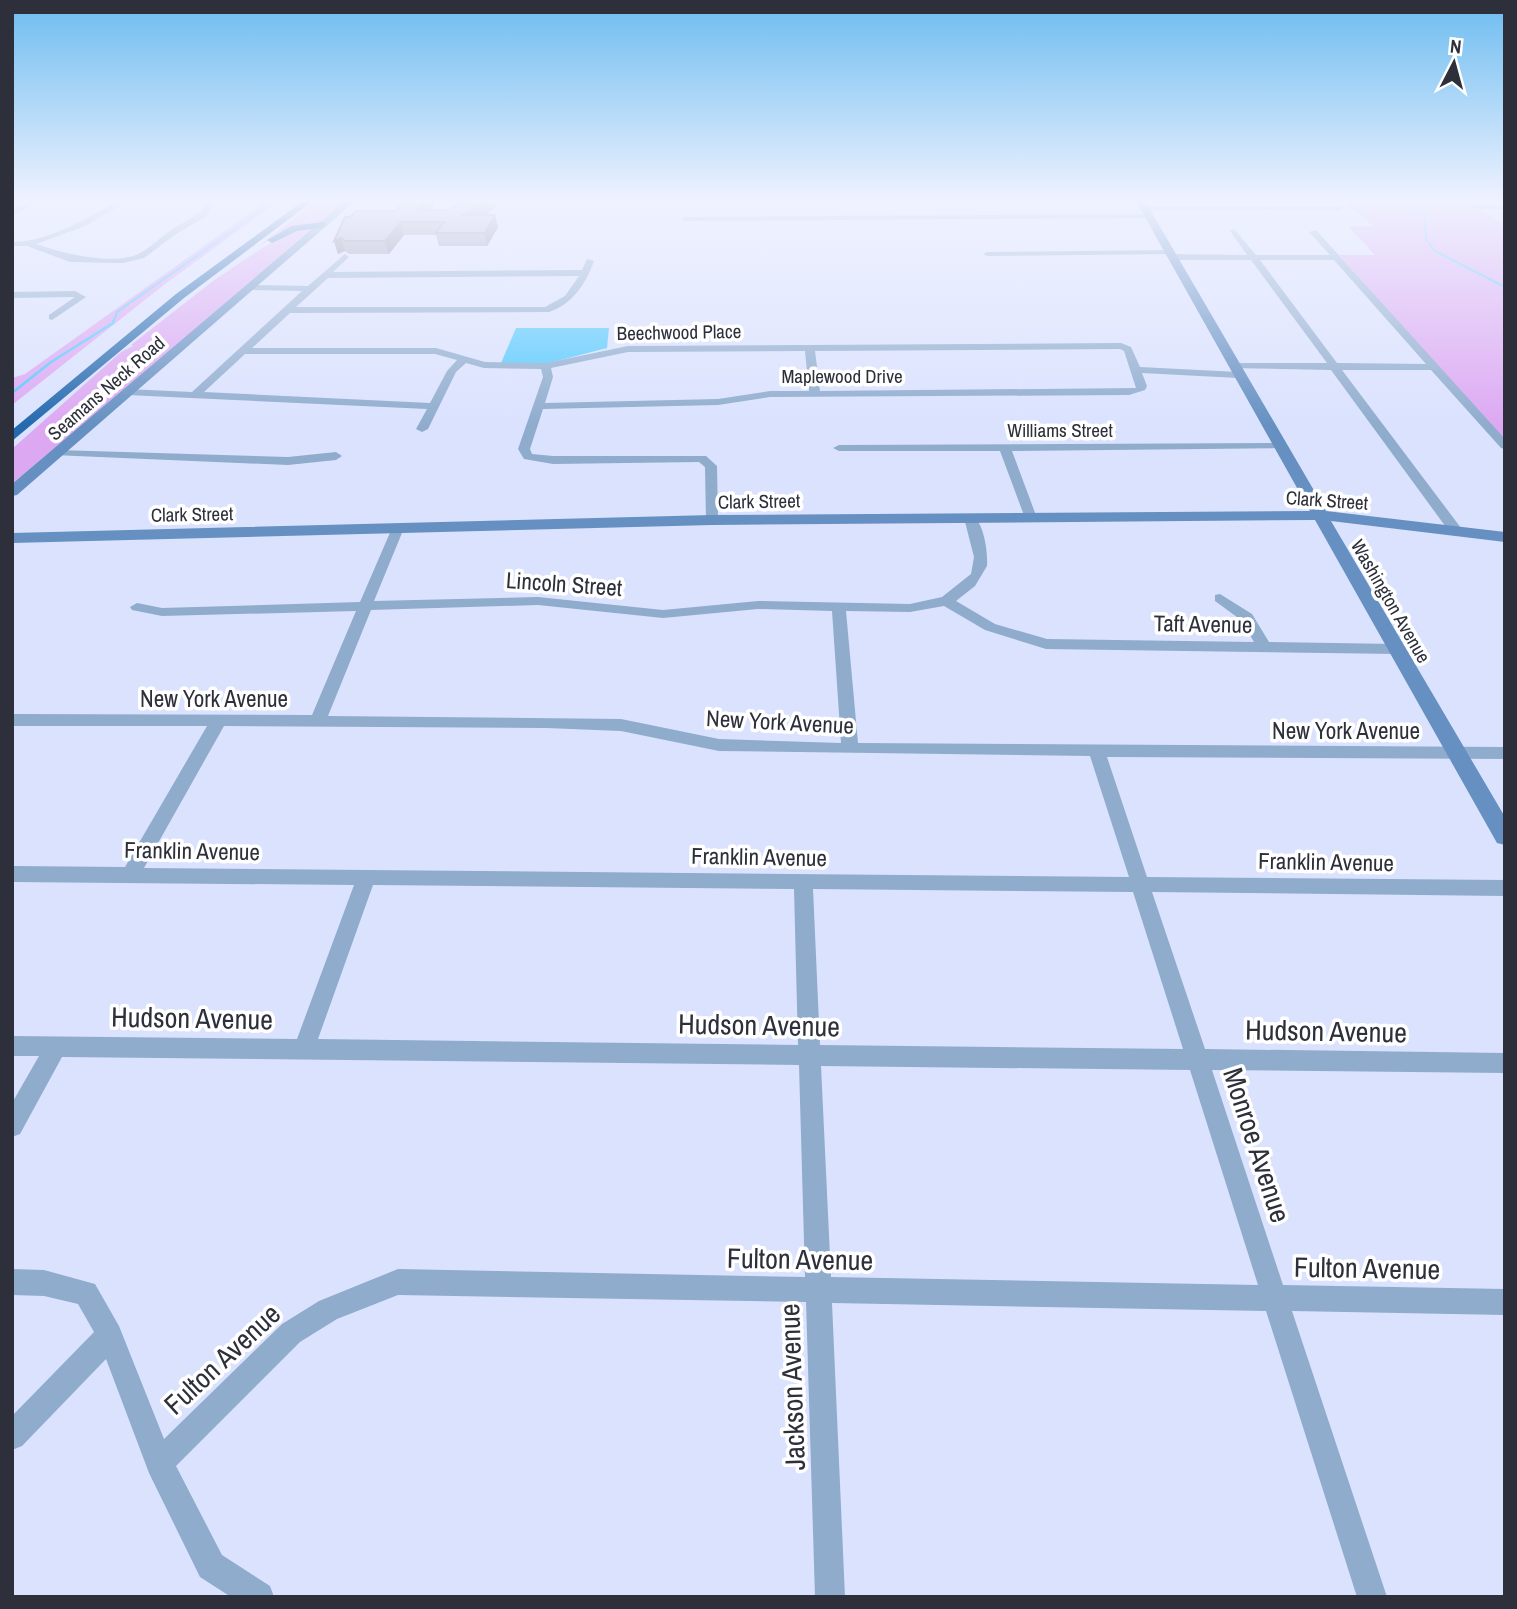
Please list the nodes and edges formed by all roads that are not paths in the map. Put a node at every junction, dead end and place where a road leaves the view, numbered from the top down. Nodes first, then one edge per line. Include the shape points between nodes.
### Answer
1 (189, 276) edge
2 (207, 276) edge
3 (213, 276) edge
4 (263, 276) edge
5 (324, 276) edge
6 (583, 276) edge
7 (1182, 276) edge
8 (1268, 276) edge
9 (1352, 276) edge
10 (251, 286) junction
11 (310, 289) junction
12 (12, 295) edge
13 (180, 296) junction
14 (288, 310) junction
15 (52, 317) dead end
16 (131, 321) dead end
17 (810, 348) junction
18 (243, 351) junction
19 (463, 360) junction
20 (546, 366) junction
21 (1334, 366) junction
22 (1434, 366) junction
23 (1136, 370) junction
24 (1236, 370) junction
25 (127, 392) junction
26 (815, 394) junction
27 (195, 395) junction
28 (433, 406) junction
29 (538, 406) junction
30 (422, 429) dead end
31 (12, 437) edge
32 (1280, 446) junction
33 (1505, 446) edge
34 (1005, 448) junction
35 (839, 449) dead end
36 (57, 453) junction
37 (336, 456) dead end
38 (12, 492) edge
39 (1320, 515) junction
40 (1031, 517) junction
41 (970, 518) junction
42 (712, 520) junction
43 (398, 528) junction
44 (1456, 531) junction
45 (1505, 537) edge
46 (12, 538) edge
47 (1220, 598) dead end
48 (946, 601) junction
49 (367, 606) junction
50 (137, 607) dead end
51 (839, 607) junction
52 (1265, 648) junction
53 (1396, 649) junction
54 (12, 720) edge
55 (218, 722) junction
56 (317, 722) junction
57 (850, 749) junction
58 (1097, 751) junction
59 (1505, 753) edge
60 (1457, 754) junction
61 (1505, 837) edge
62 (12, 874) edge
63 (130, 875) junction
64 (366, 877) junction
65 (803, 882) junction
66 (1141, 885) junction
67 (1505, 888) edge
68 (12, 1046) edge
69 (56, 1047) junction
70 (304, 1049) junction
71 (810, 1055) junction
72 (1198, 1059) junction
73 (1505, 1063) edge
74 (12, 1126) edge
75 (12, 1282) edge
76 (818, 1292) junction
77 (1275, 1297) junction
78 (1505, 1302) edge
79 (110, 1335) junction
80 (12, 1436) edge
81 (159, 1463) junction
82 (259, 1597) edge
83 (830, 1597) edge
84 (1372, 1597) edge

1 - 16 highway
2 - 13 highway
3 - 13 highway
4 - 10 street, Seamans Neck Road
5 - 11 street
6 - 14 street via 563,304 546,310
7 - 24 street, Washington Avenue
8 - 21 street
9 - 22 street
10 - 11 street
10 - 25 street, Seamans Neck Road
11 - 14 street
12 - 15 street via 81,297
13 - 31 highway
14 - 18 street
17 - 20 street, Beechwood Place via 628,349
17 - 23 street, Beechwood Place via 1121,346 1128,349
17 - 26 street
18 - 19 street, Beechwood Place via 436,351
18 - 27 street
19 - 20 street, Beechwood Place
19 - 28 street
20 - 29 street via 548,377
21 - 22 street
21 - 24 street
21 - 44 street
22 - 33 street
23 - 24 street
23 - 26 street, Maplewood Drive via 1142,384 1140,390 1129,391
24 - 32 street, Washington Avenue
25 - 27 street
25 - 36 street, Seamans Neck Road
26 - 29 street, Maplewood Drive via 770,394 718,402
27 - 28 street
28 - 30 street
29 - 42 street via 524,449 528,457 702,458 711,466
32 - 34 street, Williams Street
32 - 39 street, Washington Avenue
34 - 35 street, Williams Street
34 - 40 street
36 - 37 street via 288,461
36 - 38 street, Seamans Neck Road
39 - 40 street, Clark Street
39 - 44 street, Clark Street
39 - 53 street, Washington Avenue
40 - 41 street, Clark Street
41 - 42 street, Clark Street
41 - 48 street, Lincoln Street via 982,551 980,573
42 - 43 street, Clark Street
43 - 46 street, Clark Street
43 - 49 street
44 - 45 street, Clark Street
47 - 52 street via 1247,617
48 - 51 street, Lincoln Street via 910,608
48 - 52 street, Taft Avenue via 990,627 1046,644
49 - 50 street, Lincoln Street via 162,612
49 - 51 street, Lincoln Street via 538,601 663,614 758,604
49 - 56 street
51 - 57 street
52 - 53 street, Taft Avenue
53 - 60 street, Washington Avenue
54 - 55 street, New York Avenue
55 - 56 street, New York Avenue
55 - 63 street
56 - 57 street, New York Avenue via 621,725 719,745
57 - 58 street, New York Avenue
58 - 60 street, New York Avenue
58 - 66 street, Monroe Avenue
59 - 60 street, New York Avenue
60 - 61 street, Washington Avenue
62 - 63 street, Franklin Avenue
63 - 64 street, Franklin Avenue
64 - 65 street, Franklin Avenue
64 - 70 street
65 - 66 street, Franklin Avenue
65 - 71 street, Jackson Avenue
66 - 67 street, Franklin Avenue
66 - 72 street, Monroe Avenue
68 - 69 street, Hudson Avenue
69 - 70 street, Hudson Avenue
69 - 74 street
70 - 71 street, Hudson Avenue
71 - 72 street, Hudson Avenue
71 - 76 street, Jackson Avenue
72 - 73 street, Hudson Avenue
72 - 77 street, Monroe Avenue
75 - 79 street via 44,1283 86,1293
76 - 77 street, Fulton Avenue
76 - 81 street, Fulton Avenue via 398,1282 328,1310 291,1333
76 - 83 street, Jackson Avenue
77 - 78 street, Fulton Avenue
77 - 84 street, Monroe Avenue
79 - 80 street
79 - 81 street
81 - 82 street via 211,1566

